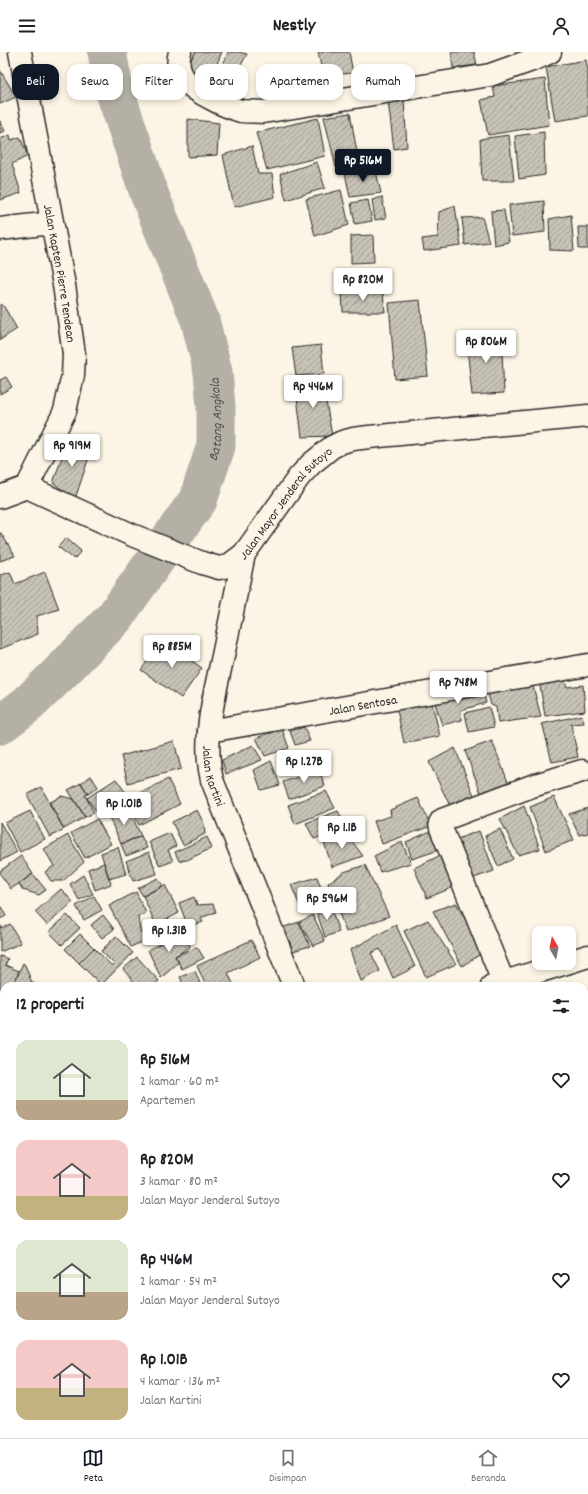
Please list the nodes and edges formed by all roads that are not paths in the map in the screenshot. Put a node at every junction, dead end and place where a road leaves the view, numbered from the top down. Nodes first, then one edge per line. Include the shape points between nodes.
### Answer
1 (20, 52) edge
2 (180, 52) edge
3 (550, 52) edge
4 (52, 223) junction
5 (0, 229) edge
6 (588, 416) edge
7 (27, 487) junction
8 (0, 497) edge
9 (244, 554) junction
10 (588, 665) edge
11 (209, 731) junction
12 (582, 771) dead end
13 (588, 956) edge
14 (576, 960) edge
15 (545, 970) edge
16 (292, 982) edge
17 (499, 982) edge
18 (509, 982) edge

1 - 4 street, Jalan Kapten Pierre Tendean
2 - 3 street via 179,68 190,86 224,105 242,111 263,112 490,75
4 - 5 street
4 - 7 street, Jalan Kapten Pierre Tendean via 74,354 73,375 65,411
6 - 9 street, Jalan Mayor Jenderal Sutoyo via 369,437 342,442 322,454 299,477
7 - 8 street
7 - 9 street, Jalan Mayor Jenderal Sutoyo via 132,535 202,563 215,567 228,566
9 - 11 street, Jalan Kartini
10 - 11 street, Jalan Sentosa
11 - 16 street, Jalan Kartini via 208,757 212,780
12 - 17 street via 512,793 440,823
13 - 14 street
15 - 18 street

